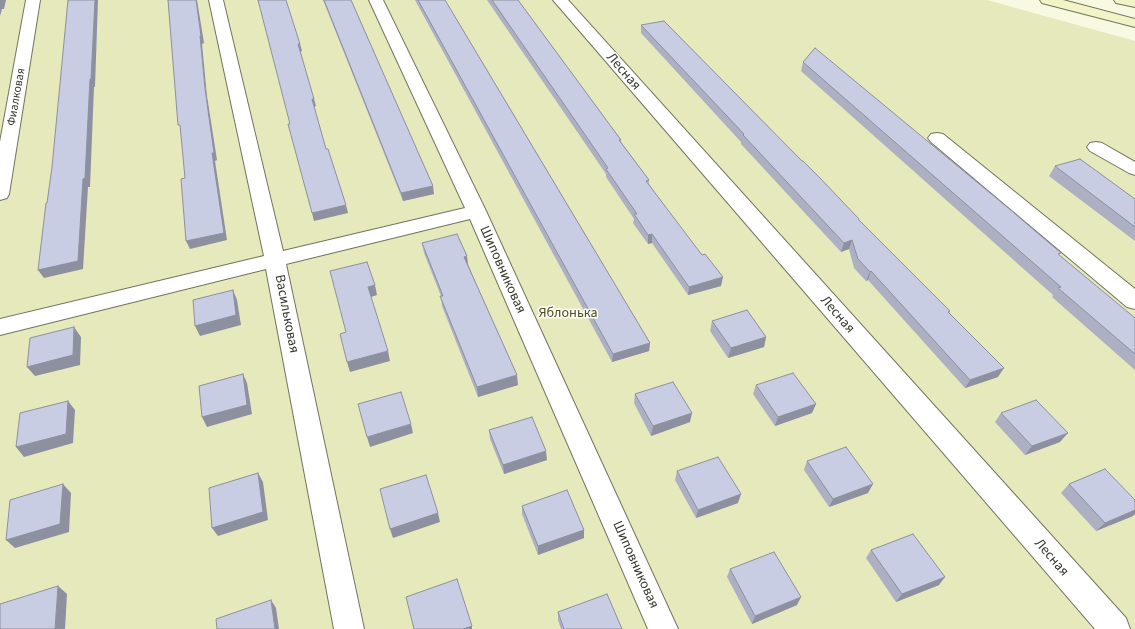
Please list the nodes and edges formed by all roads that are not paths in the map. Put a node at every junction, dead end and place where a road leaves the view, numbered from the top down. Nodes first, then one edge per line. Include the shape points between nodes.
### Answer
1 (33, 0) edge
2 (216, 0) edge
3 (376, 0) edge
4 (560, 0) edge
5 (1047, 0) edge
6 (1121, 0) edge
7 (1135, 4) edge
8 (1135, 23) edge
9 (937, 138) dead end
10 (1096, 147) dead end
11 (1135, 168) edge
12 (0, 194) edge
13 (476, 211) junction
14 (275, 260) junction
15 (1135, 301) edge
16 (0, 327) edge
17 (349, 629) edge
18 (663, 629) edge
19 (1114, 629) edge

1 - 12 street, Фиалковая
2 - 14 street, Васильковая
3 - 13 street, Шиповниковая
4 - 19 street, Лесная
5 - 8 main road
6 - 7 main road
9 - 15 street
10 - 11 street
13 - 14 street
13 - 18 street, Шиповниковая
14 - 16 street
14 - 17 street, Васильковая

